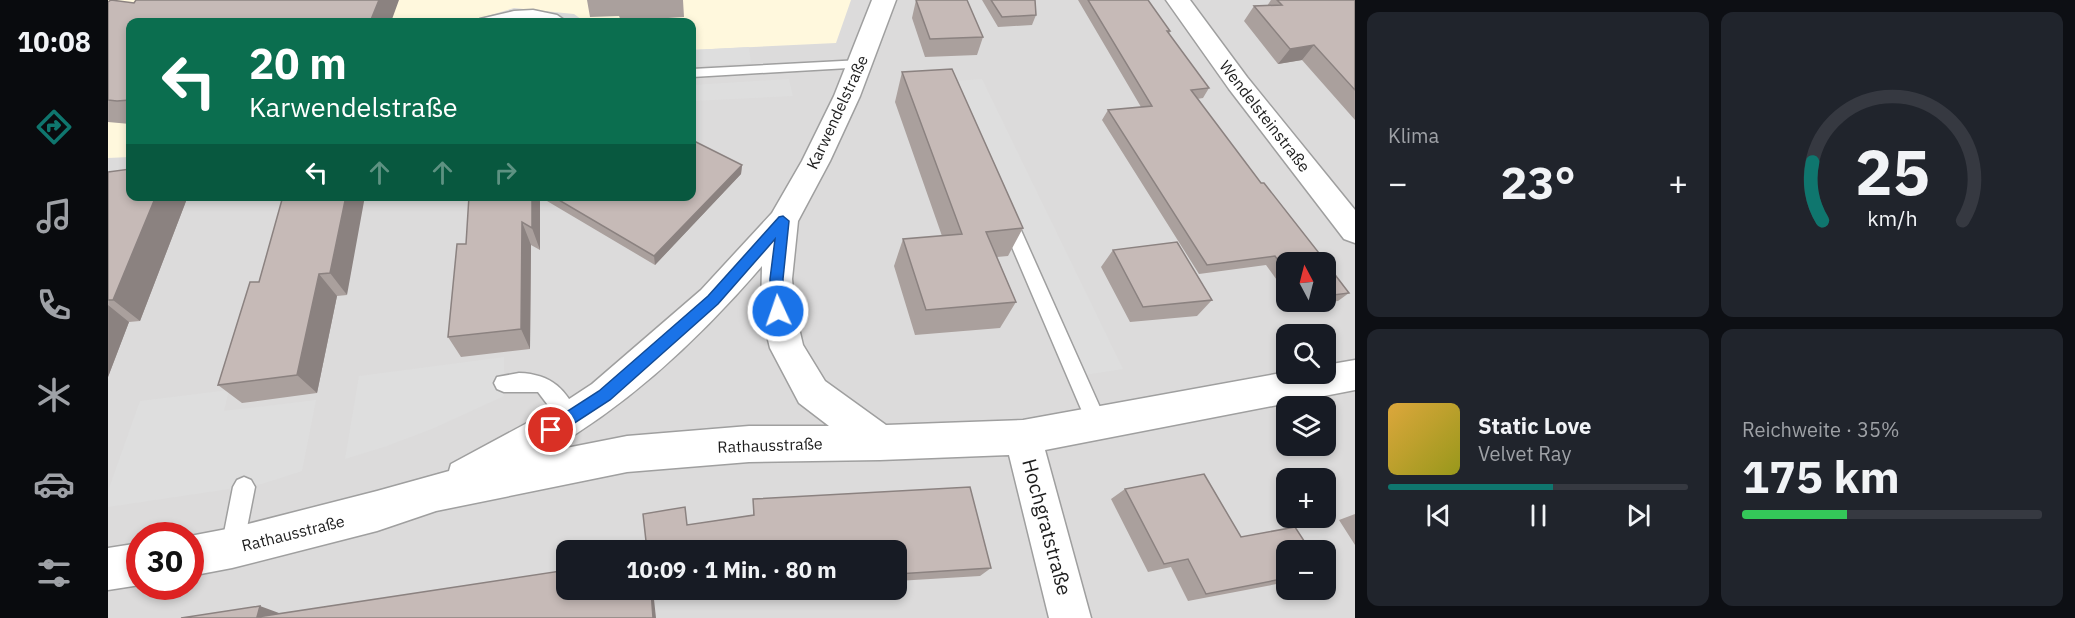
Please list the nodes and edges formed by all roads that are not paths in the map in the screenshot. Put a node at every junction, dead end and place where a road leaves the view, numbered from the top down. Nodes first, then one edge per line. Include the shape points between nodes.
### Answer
1 (884, 0) edge
2 (1178, 0) edge
3 (502, 18) edge
4 (547, 18) edge
5 (861, 64) junction
6 (696, 74) edge
7 (999, 199) edge
8 (783, 221) junction
9 (1355, 231) edge
10 (1355, 375) edge
11 (504, 383) dead end
12 (570, 419) junction
13 (1097, 423) junction
14 (1023, 437) junction
15 (880, 443) junction
16 (244, 487) dead end
17 (436, 492) junction
18 (232, 548) junction
19 (204, 553) edge
20 (126, 566) edge
21 (108, 569) edge
22 (1070, 618) edge

1 - 5 street, Karwendelstraße
2 - 9 street, Wendelsteinstraße
3 - 4 lane via 519,14
5 - 6 lane
5 - 8 street, Karwendelstraße
7 - 13 lane
8 - 12 street, Karwendelstraße via 713,300 605,395
8 - 15 street, Karwendelstraße via 776,279 778,311 787,348 812,392
10 - 13 street, Rathausstraße
11 - 12 lane via 533,380 550,388
12 - 17 street, Karwendelstraße
13 - 14 street, Rathausstraße
14 - 15 street, Rathausstraße
14 - 22 street, Hochgratstraße
15 - 17 street, Rathausstraße via 749,444 627,454
16 - 18 lane
17 - 18 street, Rathausstraße
18 - 19 street, Rathausstraße
20 - 21 street

